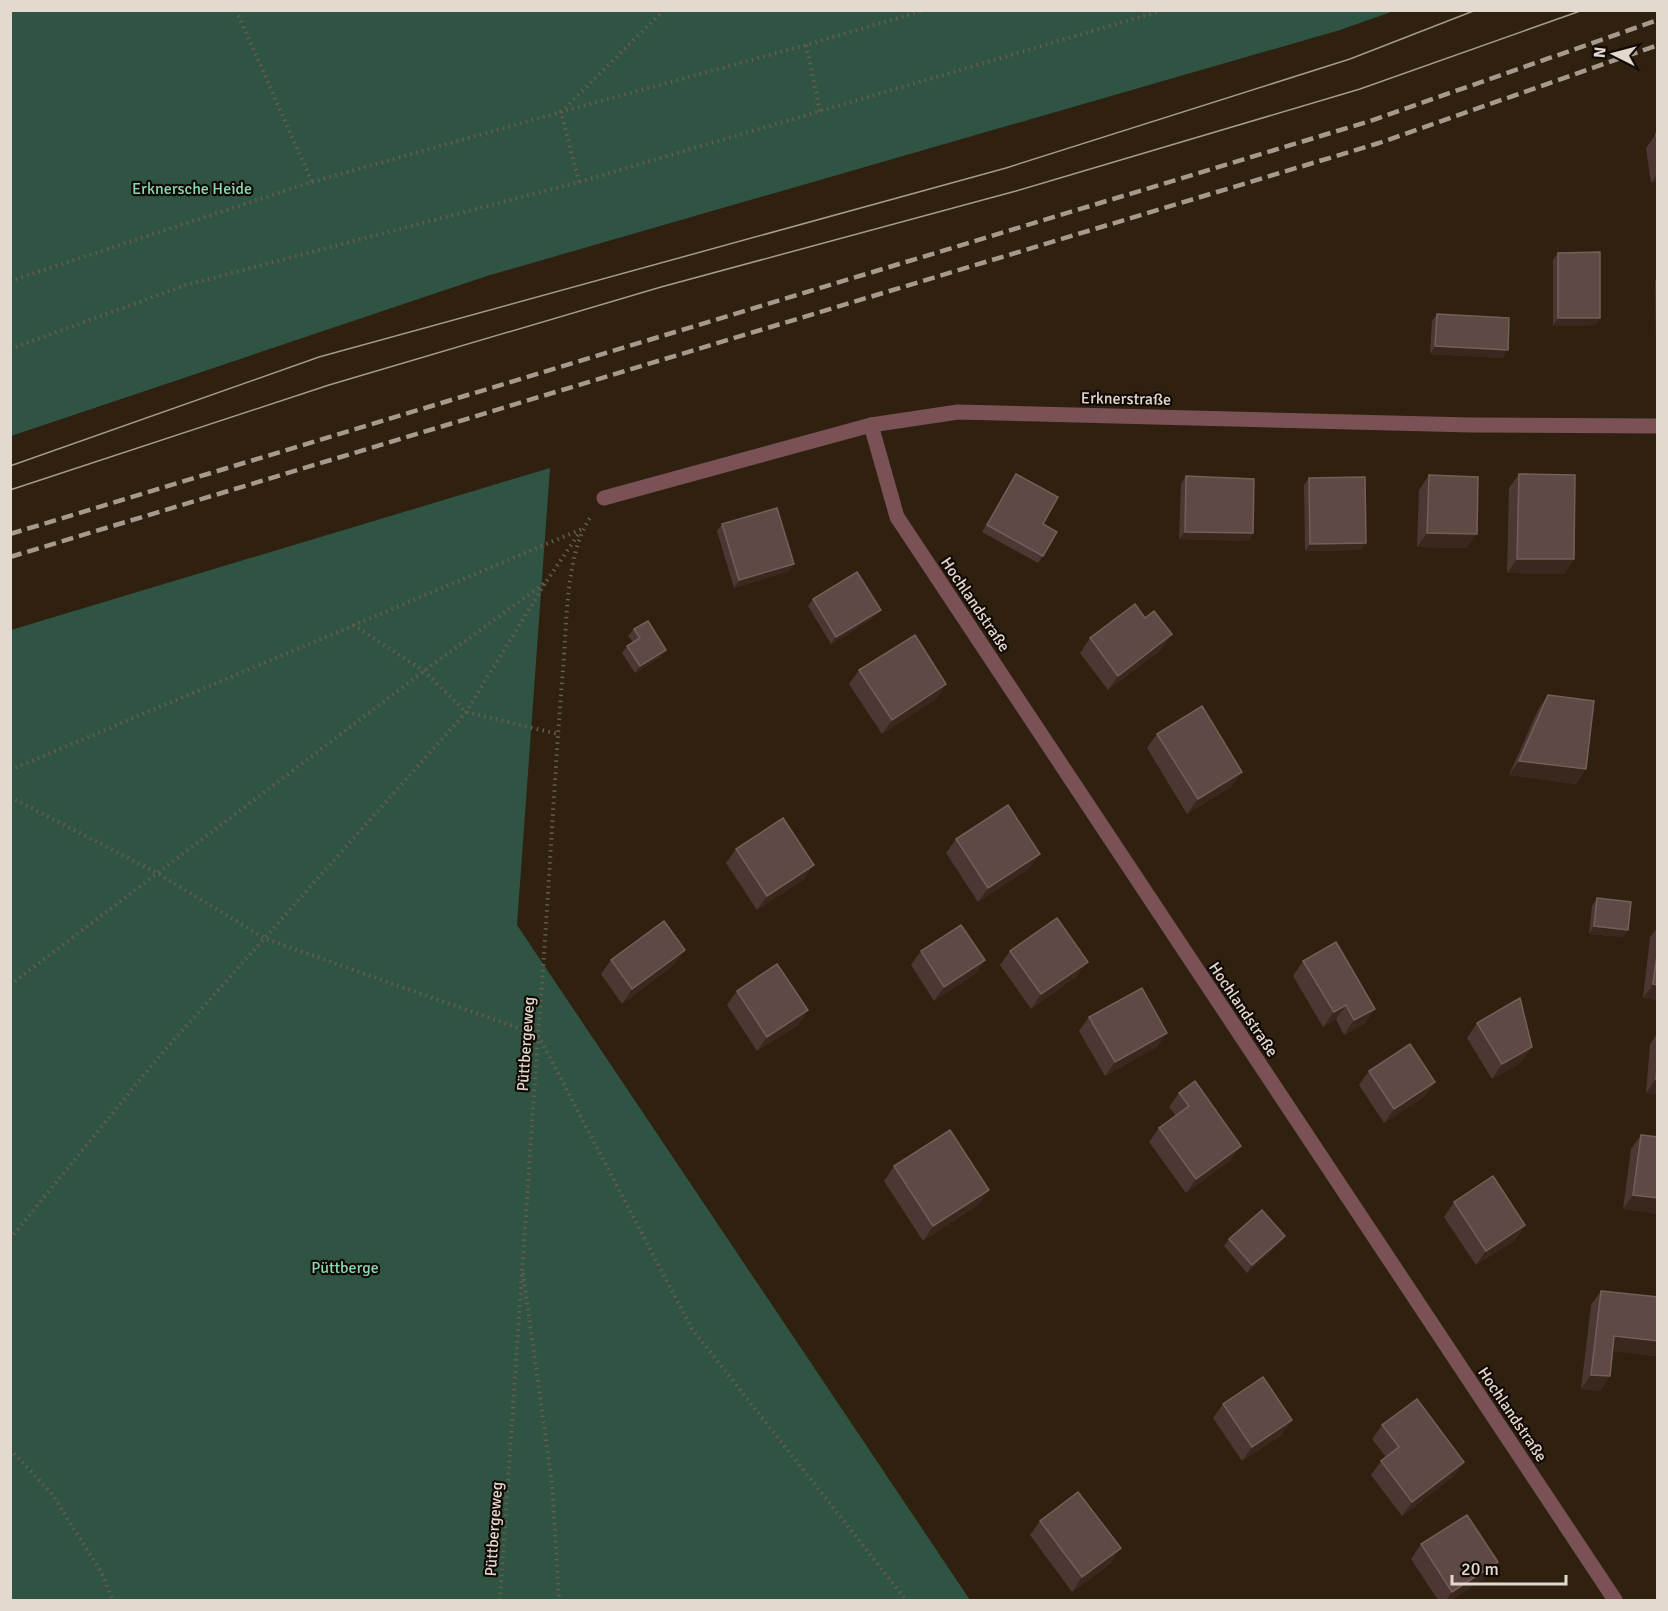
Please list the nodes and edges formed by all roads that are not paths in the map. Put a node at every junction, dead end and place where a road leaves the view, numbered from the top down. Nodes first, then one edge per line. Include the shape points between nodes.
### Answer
1 (872, 425) junction
2 (1658, 426) edge
3 (604, 498) road end
4 (1615, 1600) edge

1 - 2 street, Erknerstraße via 958,412
1 - 3 street, Erknerstraße
1 - 4 street, Hochlandstraße via 897,517

